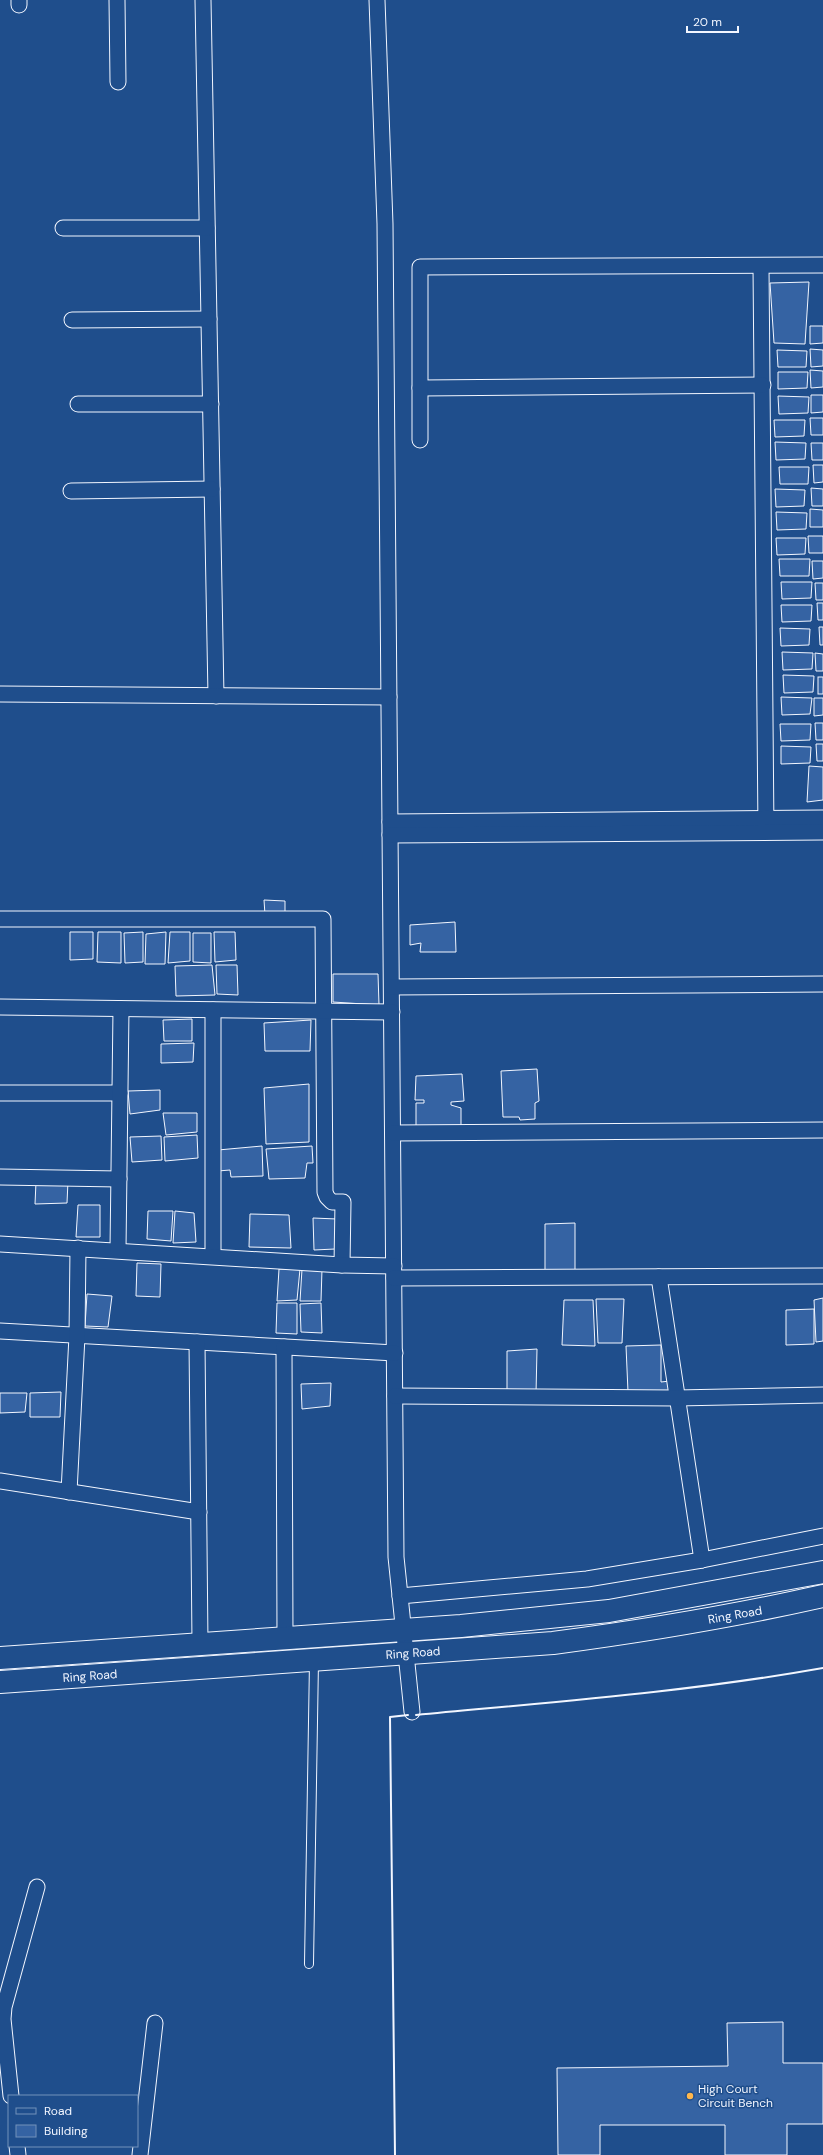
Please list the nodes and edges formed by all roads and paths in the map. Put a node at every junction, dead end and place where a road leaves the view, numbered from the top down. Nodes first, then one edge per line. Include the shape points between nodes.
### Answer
1 (117, 0) edge
2 (203, 0) edge
3 (377, 0) edge
4 (118, 82) dead end
5 (63, 228) dead end
6 (207, 228) junction
7 (823, 266) edge
8 (761, 267) junction
9 (209, 319) junction
10 (72, 320) dead end
11 (763, 385) junction
12 (420, 388) junction
13 (78, 404) dead end
14 (211, 404) junction
15 (420, 440) dead end
16 (212, 489) junction
17 (71, 491) dead end
18 (0, 694) edge
19 (216, 696) junction
20 (389, 697) junction
21 (823, 818) edge
22 (766, 826) junction
23 (390, 829) junction
24 (823, 832) edge
25 (0, 919) edge
26 (823, 984) edge
27 (392, 987) junction
28 (0, 1007) edge
29 (121, 1008) junction
30 (212, 1010) junction
31 (324, 1011) junction
32 (392, 1012) junction
33 (0, 1093) edge
34 (120, 1094) junction
35 (823, 1130) edge
36 (393, 1133) junction
37 (0, 1177) edge
38 (119, 1179) junction
39 (0, 1244) edge
40 (78, 1248) junction
41 (118, 1250) junction
42 (213, 1256) junction
43 (342, 1265) junction
44 (394, 1272) junction
45 (823, 1276) edge
46 (659, 1277) junction
47 (0, 1331) edge
48 (77, 1336) junction
49 (197, 1342) junction
50 (284, 1347) junction
51 (395, 1353) junction
52 (823, 1395) edge
53 (395, 1396) junction
54 (676, 1398) junction
55 (0, 1481) edge
56 (69, 1492) junction
57 (199, 1512) junction
58 (823, 1536) edge
59 (702, 1560) junction
60 (823, 1572) edge
61 (400, 1596) junction
62 (823, 1596) edge
63 (404, 1630) junction
64 (285, 1638) junction
65 (200, 1643) junction
66 (406, 1654) junction
67 (0, 1658) edge
68 (314, 1660) junction
69 (0, 1682) edge
70 (412, 1712) dead end
71 (37, 1887) dead end
72 (309, 1964) dead end
73 (155, 2023) dead end
74 (11, 2095) edge
75 (140, 2155) edge

1 - 4 street
2 - 6 street
3 - 20 street via 385,224
5 - 6 street
6 - 9 street
7 - 8 street
8 - 11 street
8 - 12 street via 420,267
9 - 10 street
9 - 14 street
11 - 12 street
11 - 22 street
12 - 15 street
13 - 14 street
14 - 16 street
16 - 17 street
16 - 19 street
18 - 19 street
19 - 20 street
20 - 23 street
21 - 22 street
22 - 23 street
22 - 24 street
23 - 27 street
25 - 31 street via 323,919
26 - 27 street
27 - 32 street
28 - 29 street
29 - 30 street
29 - 34 street
30 - 31 street
30 - 42 street
31 - 32 street
31 - 43 street via 325,1192 332,1202 343,1202
32 - 36 street
33 - 34 street
34 - 38 street
35 - 36 street
36 - 44 street
37 - 38 street
38 - 41 street
39 - 40 street
40 - 41 street
40 - 48 street
41 - 42 street
42 - 43 street
43 - 44 street
44 - 46 street
44 - 51 street
45 - 46 street
46 - 54 street
47 - 48 street
48 - 49 street
48 - 56 street
49 - 50 street
49 - 57 street
50 - 51 street
50 - 64 street
51 - 53 street
52 - 54 street
53 - 54 street
53 - 61 street via 396,1558
54 - 59 street
55 - 56 street
56 - 57 street
57 - 65 street
58 - 59 street
59 - 61 street via 587,1579
60 - 63 highway, Ring Road via 609,1611
61 - 63 street
62 - 66 highway, Ring Road via 752,1612 627,1633 553,1643
63 - 64 highway, Ring Road
63 - 66 street
64 - 65 highway, Ring Road
65 - 67 highway, Ring Road
66 - 68 highway, Ring Road
66 - 70 street
68 - 69 highway, Ring Road
68 - 72 lane
71 - 74 street via 4,2007
73 - 75 street

